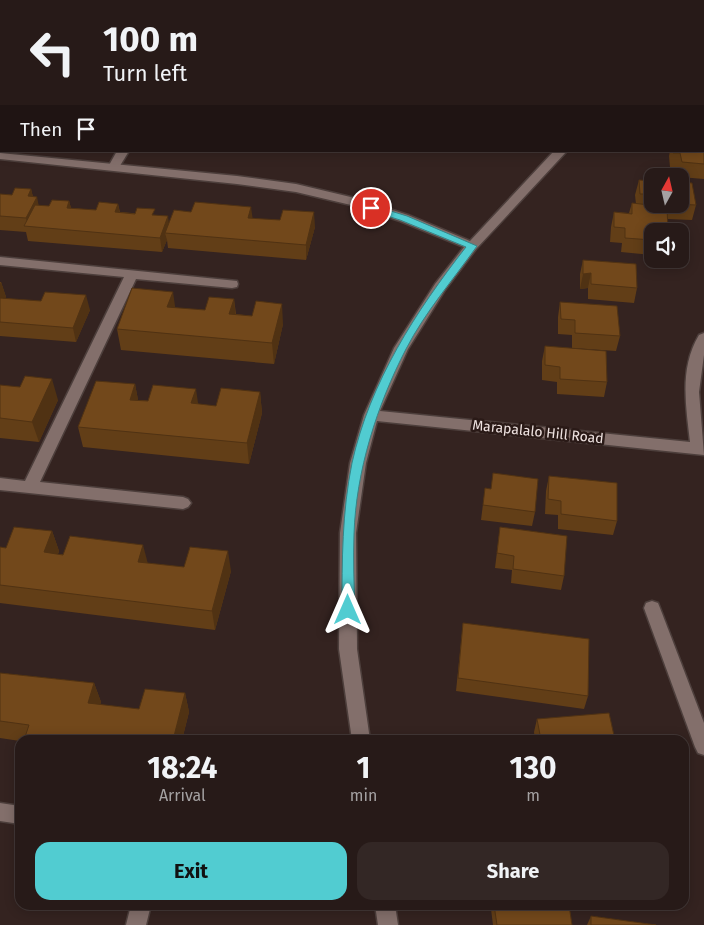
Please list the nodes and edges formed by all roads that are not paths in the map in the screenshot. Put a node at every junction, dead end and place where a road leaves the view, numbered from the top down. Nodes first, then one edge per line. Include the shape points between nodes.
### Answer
1 (122, 152) edge
2 (560, 152) edge
3 (0, 156) edge
4 (114, 167) junction
5 (472, 246) junction
6 (0, 261) edge
7 (132, 274) junction
8 (232, 284) dead end
9 (704, 338) edge
10 (371, 415) junction
11 (701, 448) edge
12 (0, 484) edge
13 (30, 487) junction
14 (183, 503) dead end
15 (652, 608) dead end
16 (360, 735) edge
17 (704, 747) edge
18 (0, 812) edge
19 (15, 814) edge
20 (140, 910) edge
21 (386, 910) edge
22 (136, 925) edge
23 (388, 925) edge

1 - 4 street
2 - 5 street
3 - 4 street
4 - 5 street via 296,188 355,202
5 - 10 street via 440,287 401,348
6 - 7 street
7 - 8 street
7 - 13 street
9 - 11 street via 692,371 692,395
10 - 11 street, Marapalalo Hill Road
10 - 16 street via 358,463 348,532 348,649
12 - 13 street
13 - 14 street
15 - 17 street
18 - 19 street
20 - 22 street
21 - 23 street

